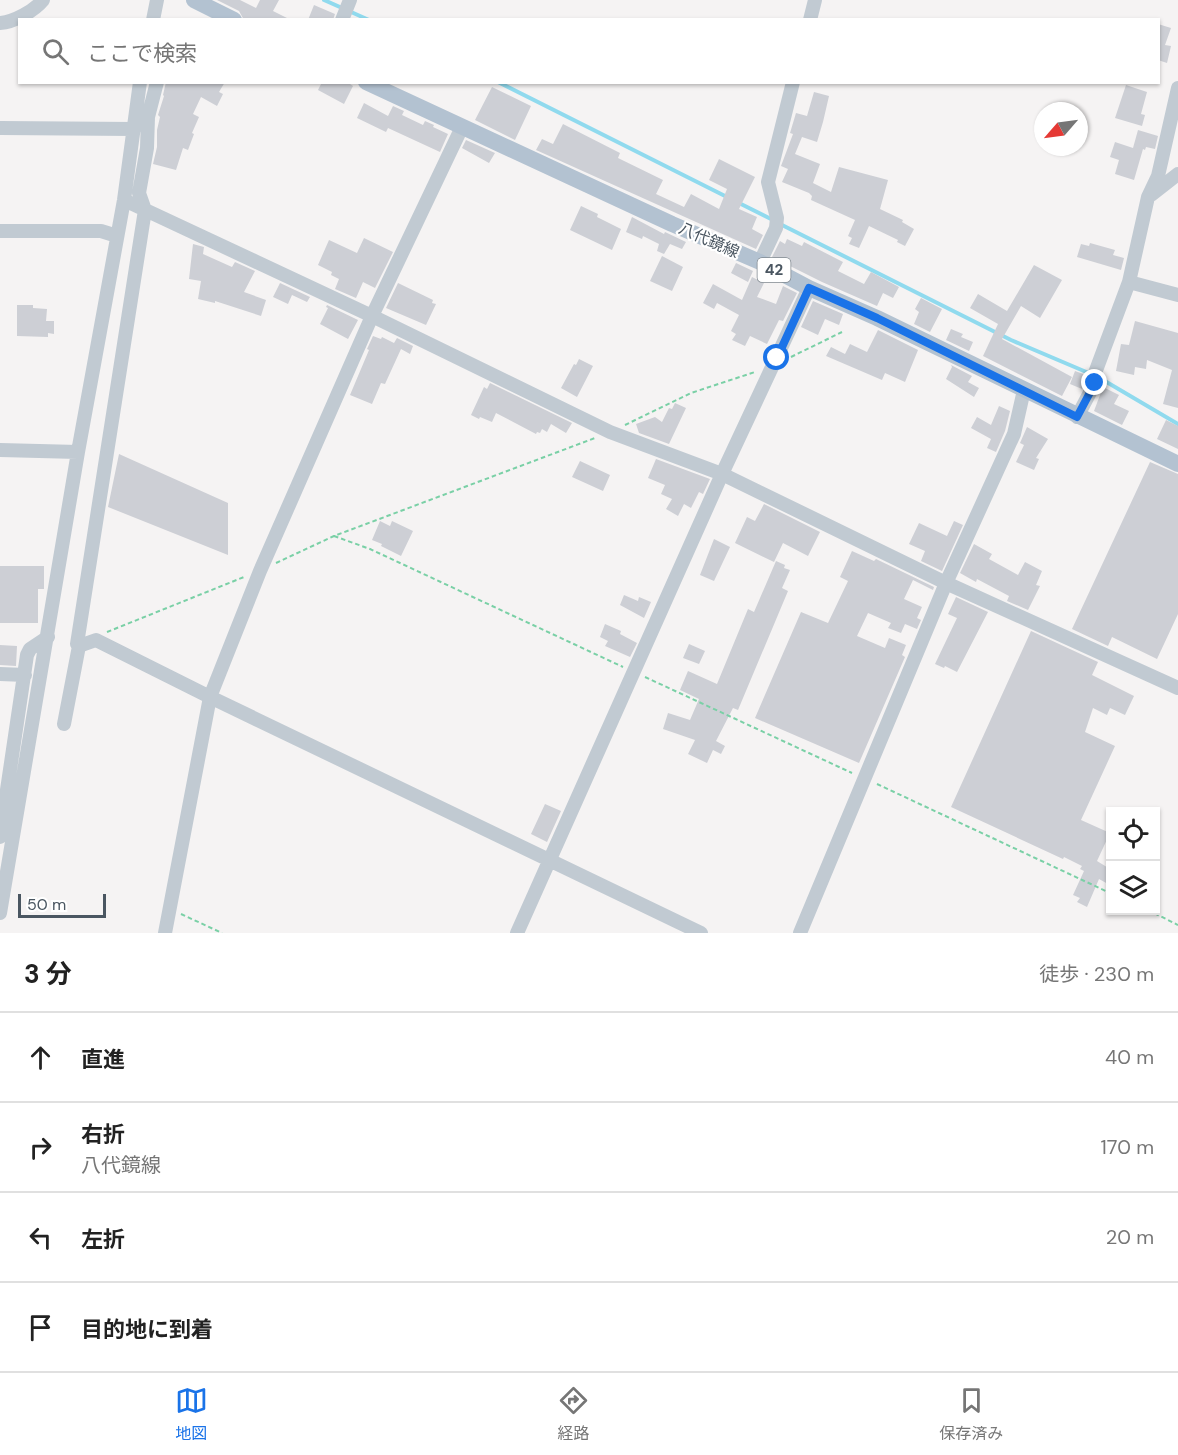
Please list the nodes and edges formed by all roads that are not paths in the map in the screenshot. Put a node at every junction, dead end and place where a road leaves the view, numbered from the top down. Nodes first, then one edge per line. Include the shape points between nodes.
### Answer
1 (42, 0) edge
2 (157, 0) edge
3 (194, 0) edge
4 (814, 0) edge
5 (153, 18) edge
6 (230, 18) edge
7 (810, 18) edge
8 (0, 23) edge
9 (370, 84) edge
10 (792, 84) edge
11 (140, 87) edge
12 (1178, 88) edge
13 (156, 89) edge
14 (462, 127) junction
15 (0, 128) edge
16 (134, 129) junction
17 (132, 145) junction
18 (147, 148) junction
19 (1178, 174) edge
20 (1148, 197) junction
21 (124, 200) junction
22 (145, 210) junction
23 (0, 231) edge
24 (117, 236) junction
25 (760, 262) junction
26 (1129, 282) junction
27 (809, 288) junction
28 (1178, 295) edge
29 (372, 316) junction
30 (1024, 390) junction
31 (1077, 417) junction
32 (0, 450) edge
33 (78, 453) junction
34 (1178, 464) edge
35 (722, 474) junction
36 (946, 583) junction
37 (48, 637) junction
38 (77, 644) dead end
39 (0, 674) edge
40 (25, 675) junction
41 (1178, 688) edge
42 (210, 697) junction
43 (64, 723) dead end
44 (0, 837) edge
45 (549, 861) junction
46 (0, 912) edge
47 (165, 933) edge
48 (517, 933) edge
49 (700, 933) edge
50 (800, 933) edge

1 - 8 street via 22,15
2 - 5 street
3 - 6 main road
4 - 7 street
9 - 14 main road, 八代鏡線 / 42
10 - 25 street via 768,182 776,223
11 - 13 street
11 - 16 street
12 - 20 street via 1158,176
13 - 18 street via 148,117
14 - 25 main road, 八代鏡線 / 42
14 - 29 street
15 - 16 street
16 - 17 street
17 - 18 street
17 - 21 street
18 - 22 street via 139,193
19 - 20 street
20 - 26 street
21 - 22 street
21 - 24 street
22 - 29 street
22 - 38 street
23 - 24 street via 101,231
24 - 33 street
25 - 27 main road, 八代鏡線 / 42
26 - 28 street
26 - 31 street
27 - 30 main road, 八代鏡線 / 42
27 - 35 street
29 - 35 street via 610,432
29 - 42 street via 260,571
30 - 31 main road, 八代鏡線 / 42
30 - 36 street via 1014,434
31 - 34 main road, 八代鏡線 / 42
32 - 33 street
33 - 37 street
35 - 36 street
35 - 45 street
36 - 41 street
36 - 50 street
37 - 40 street via 30,649
37 - 46 street
39 - 40 street
40 - 44 street
42 - 43 street via 96,640 79,646
42 - 45 street
42 - 47 street
45 - 48 street
45 - 49 street

